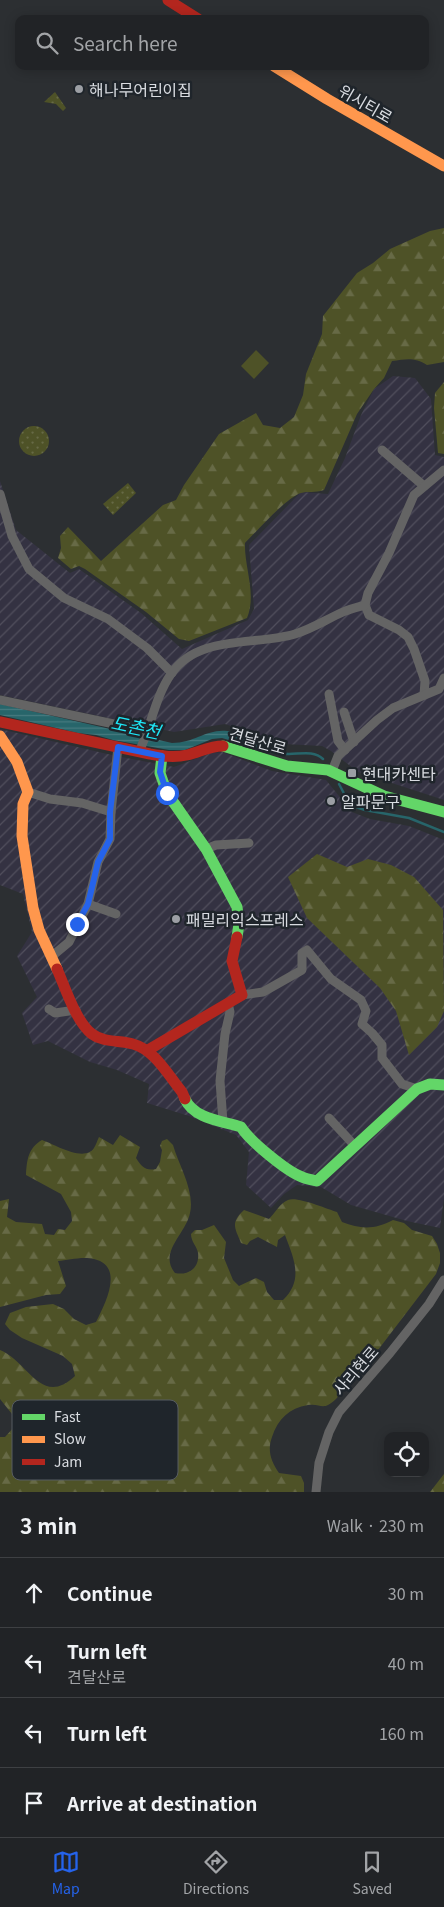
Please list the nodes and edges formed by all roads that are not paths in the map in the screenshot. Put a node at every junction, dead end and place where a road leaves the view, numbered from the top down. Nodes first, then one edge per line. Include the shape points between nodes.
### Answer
1 (168, 0) edge
2 (192, 15) edge
3 (280, 70) edge
4 (444, 166) edge
5 (382, 450) dead end
6 (444, 470) edge
7 (424, 486) junction
8 (0, 494) edge
9 (365, 605) junction
10 (172, 673) junction
11 (444, 678) edge
12 (442, 688) edge
13 (329, 694) dead end
14 (424, 695) junction
15 (0, 700) edge
16 (344, 712) dead end
17 (0, 722) edge
18 (146, 733) junction
19 (0, 736) edge
20 (354, 742) junction
21 (118, 747) junction
22 (140, 750) junction
23 (344, 750) junction
24 (162, 756) junction
25 (332, 771) junction
26 (28, 792) junction
27 (110, 812) junction
28 (444, 812) edge
29 (249, 843) dead end
30 (206, 849) junction
31 (88, 904) junction
32 (116, 914) dead end
33 (51, 957) junction
34 (242, 995) junction
35 (228, 1003) junction
36 (49, 1009) dead end
37 (76, 1010) junction
38 (148, 1050) junction
39 (444, 1085) edge
40 (417, 1089) junction
41 (329, 1118) dead end
42 (222, 1122) junction
43 (355, 1146) junction
44 (444, 1280) edge
45 (316, 1492) edge

1 - 2 street
3 - 4 street, 위시티로
5 - 7 street
6 - 7 street
7 - 9 street via 414,495
8 - 10 street via 12,536 29,569 64,598 108,619 147,648
9 - 10 street via 307,631 230,642 196,653
9 - 14 street via 370,615 408,637 425,681
10 - 18 street
11 - 12 street
12 - 14 street
13 - 23 street via 338,741
14 - 20 street via 393,708
15 - 18 street
16 - 20 street
17 - 21 street, 견달산로
18 - 22 street
19 - 26 street via 21,767
20 - 23 street
21 - 22 street, 견달산로
21 - 27 street
22 - 24 street, 견달산로
23 - 25 street
24 - 25 street, 견달산로 via 188,755 218,745 286,766
24 - 30 street via 160,772 167,793
25 - 28 street, 견달산로 via 384,796
26 - 27 street
26 - 33 street via 22,804 22,836 33,908
27 - 31 street via 110,839 98,862
29 - 30 street via 216,845
30 - 34 street via 237,907 240,924 232,961
31 - 32 street
31 - 33 street via 69,942
33 - 37 street
34 - 35 street
34 - 40 street via 263,992 302,970 302,953 307,950 330,979 361,1000 366,1011 362,1024 382,1045 382,1058 402,1084
35 - 38 street
35 - 42 street via 230,1012 220,1080
36 - 37 street via 55,1013
37 - 38 street via 92,1034
38 - 42 street via 190,1107 203,1116
39 - 40 street via 430,1084
40 - 43 street
41 - 43 street
42 - 43 street via 240,1127 262,1149 301,1177 317,1181
44 - 45 street, 사리현로 via 396,1346 339,1412 319,1463

